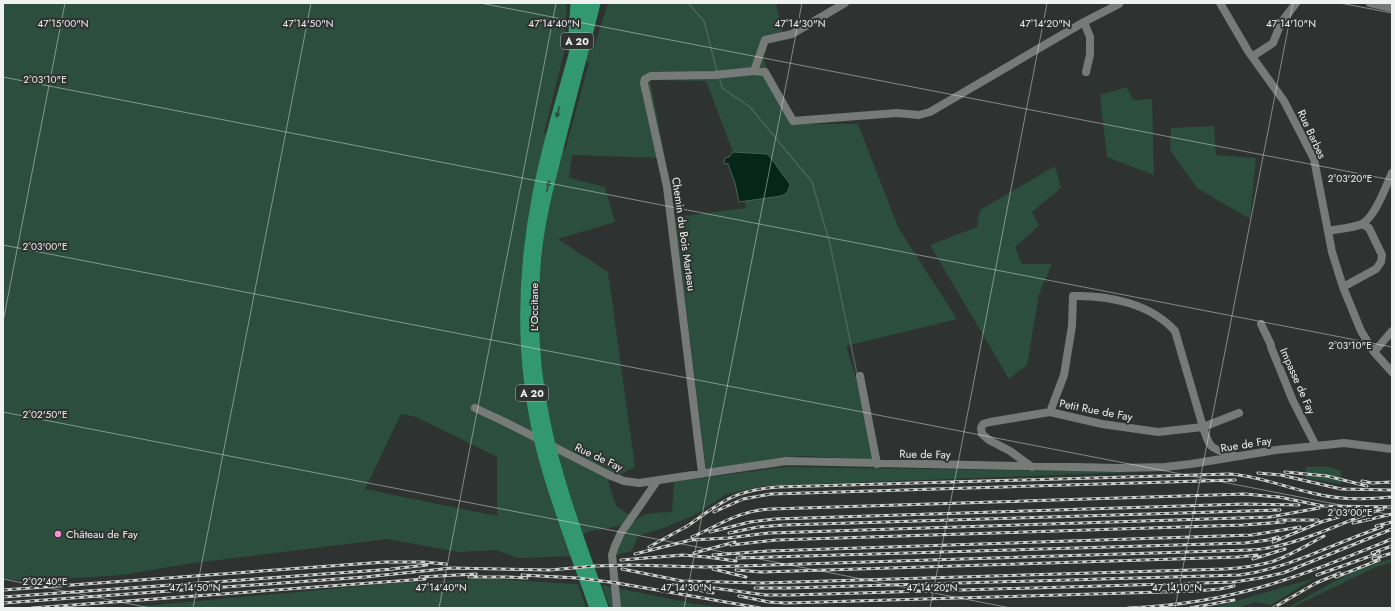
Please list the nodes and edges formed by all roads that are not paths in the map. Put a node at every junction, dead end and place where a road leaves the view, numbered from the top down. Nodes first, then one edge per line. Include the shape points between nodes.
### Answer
1 (576, 3) edge
2 (587, 3) edge
3 (595, 3) edge
4 (602, 3) edge
5 (845, 3) edge
6 (1119, 3) edge
7 (1220, 3) edge
8 (1296, 3) edge
9 (1370, 3) edge
10 (1392, 8) edge
11 (1084, 22) junction
12 (1253, 56) junction
13 (582, 57) junction
14 (754, 71) junction
15 (1086, 72) dead end
16 (568, 74) junction
17 (1392, 173) edge
18 (1362, 224) junction
19 (1328, 231) junction
20 (1343, 287) junction
21 (1261, 324) dead end
22 (1392, 332) edge
23 (1374, 352) junction
24 (1392, 372) edge
25 (860, 376) dead end
26 (475, 408) dead end
27 (1050, 412) junction
28 (1239, 413) dead end
29 (1203, 427) junction
30 (1316, 446) junction
31 (1392, 449) edge
32 (1236, 457) junction
33 (877, 464) junction
34 (1032, 467) junction
35 (702, 473) junction
36 (657, 481) junction
37 (595, 608) edge
38 (603, 608) edge
39 (618, 608) edge

1 - 16 highway
2 - 16 highway, L'Occitane / A 20
3 - 13 highway, L'Occitane / A 20
4 - 13 highway via 590,42
5 - 14 street via 792,34 765,40
6 - 11 street
7 - 12 street, Rue Barbes via 1248,52
8 - 12 street via 1281,23 1272,43
9 - 10 street
11 - 14 street via 962,94 930,112 919,115 897,113 792,121 765,72
11 - 15 street via 1090,37 1090,55
12 - 19 street, Rue Barbes via 1284,101 1314,159
38 -> 13 highway, L'Occitane / A 20 via 563,490 544,423 534,350 533,296 539,229
14 - 35 street, Chemin du Bois Marteau via 714,75 651,76 644,81 668,187
16 -> 37 highway, L'Occitane / A 20 via 533,220 525,326 528,371 543,454
17 - 18 street via 1374,211
18 - 19 street
18 - 20 street via 1369,228 1382,255 1381,262 1376,269
19 - 20 street, Rue Barbes
20 - 23 street, Rue Barbes via 1360,331
21 - 30 street, Impasse de Fay
22 - 23 street
23 - 24 street, Rue Barbes
25 - 33 street
26 - 36 street, Rue de Fay via 609,475 638,483
27 - 29 street, Petit Rue de Fay via 1102,424 1158,432
27 - 29 street via 1064,375 1072,326 1073,296 1090,295 1130,303 1152,312 1167,321 1176,331
27 - 34 street, Petit Rue de Fay via 990,422 983,424 981,428 982,434 989,440
28 - 29 street, Petit Rue de Fay
29 - 32 street via 1211,447
30 - 31 street, Rue de Fay via 1344,443
30 - 32 street, Rue de Fay
32 - 34 street, Rue de Fay via 1165,467
33 - 34 street, Rue de Fay
33 - 35 street, Rue de Fay via 786,462
35 - 36 street, Rue de Fay
36 - 39 street via 621,533 612,555

